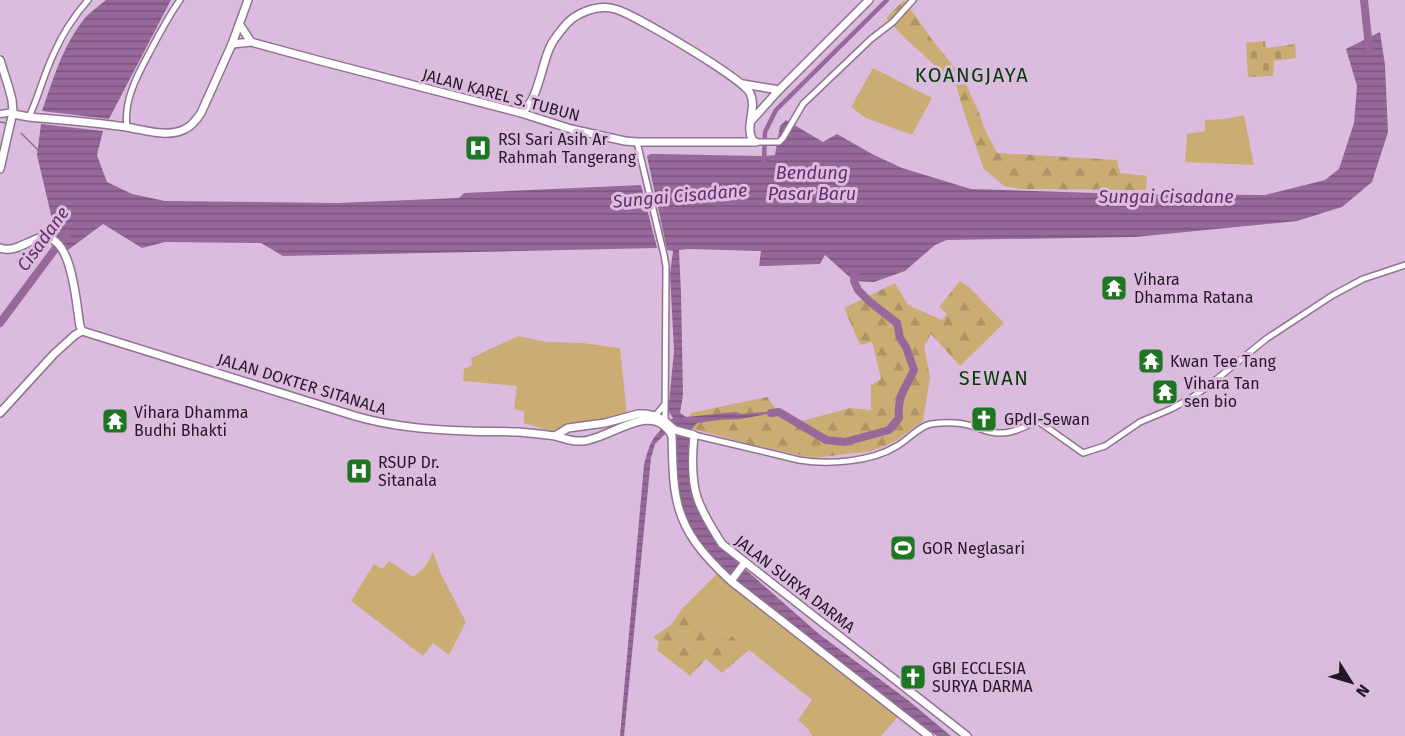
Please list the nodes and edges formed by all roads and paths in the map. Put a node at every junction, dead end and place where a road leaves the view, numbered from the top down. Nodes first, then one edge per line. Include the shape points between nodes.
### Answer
1 (88, 0) edge
2 (180, 0) edge
3 (248, 0) edge
4 (869, 0) edge
5 (913, 0) edge
6 (240, 25) junction
7 (251, 42) junction
8 (232, 44) junction
9 (0, 60) edge
10 (742, 83) junction
11 (778, 90) junction
12 (533, 97) junction
13 (521, 113) junction
14 (0, 114) edge
15 (15, 114) junction
16 (29, 117) junction
17 (543, 119) junction
18 (751, 124) junction
19 (127, 127) junction
20 (4, 133) edge
21 (638, 142) junction
22 (739, 142) junction
23 (753, 142) junction
24 (5, 149) junction
25 (0, 169) edge
26 (0, 248) edge
27 (1405, 265) edge
28 (79, 331) junction
29 (665, 404) junction
30 (0, 413) edge
31 (655, 416) junction
32 (665, 423) junction
33 (586, 425) junction
34 (692, 435) junction
35 (555, 436) junction
36 (589, 440) junction
37 (737, 557) junction
38 (742, 566) junction
39 (753, 569) junction
40 (732, 580) junction
41 (956, 727) junction
42 (929, 736) edge
43 (958, 736) edge
44 (967, 736) edge

1 - 16 street via 54,52
2 - 19 street via 138,75 127,112
3 - 6 main road
4 - 11 main road
5 - 23 street via 803,104 779,142
6 - 7 main road
6 - 8 main road
7 - 8 main road, JALAN KAREL S. TUBUN
7 - 13 main road, JALAN KAREL S. TUBUN
8 - 19 main road via 201,113 184,130 171,133
9 - 15 main road
10 - 11 main road
10 - 12 main road via 634,18 606,8 582,12 567,22 550,48
10 - 18 main road via 753,102
11 - 18 main road
12 - 13 main road
12 - 17 main road via 535,109
13 - 17 main road, JALAN KAREL S. TUBUN
14 - 15 main road
15 - 16 main road
15 - 20 main road
15 - 24 main road
16 - 19 main road
17 - 21 main road, JALAN KAREL S. TUBUN
18 - 22 main road
18 - 23 main road
20 - 24 main road
21 - 22 main road, JALAN KAREL S. TUBUN
21 - 29 street via 666,266
22 - 23 main road, JALAN KAREL S. TUBUN
24 - 25 main road
26 - 28 main road via 13,249 41,237 53,239 70,263
27 - 34 street via 1333,295 1266,339 1191,398 1140,422 1105,446 1083,453 1038,421 1006,433 950,423 928,425 880,455 809,462
28 - 30 main road
28 - 35 main road, JALAN DOKTER SITANALA via 385,424
29 - 31 street
29 - 32 street
31 - 32 main road, JALAN DOKTER SITANALA
31 - 33 main road, JALAN DOKTER SITANALA via 638,414
32 - 34 main road
32 - 36 main road, JALAN DOKTER SITANALA via 644,420
32 - 40 main road via 672,438 675,495 684,525 705,556
33 - 35 main road, JALAN DOKTER SITANALA via 568,428
33 - 36 main road
34 - 37 main road, JALAN SURYA DARMA via 697,496 722,544
35 - 36 main road, JALAN DOKTER SITANALA
37 - 38 main road
37 - 39 main road, JALAN SURYA DARMA
38 - 39 main road
38 - 40 main road
39 - 41 main road, JALAN SURYA DARMA
40 - 42 main road
41 - 43 main road
41 - 44 main road, JALAN SURYA DARMA

